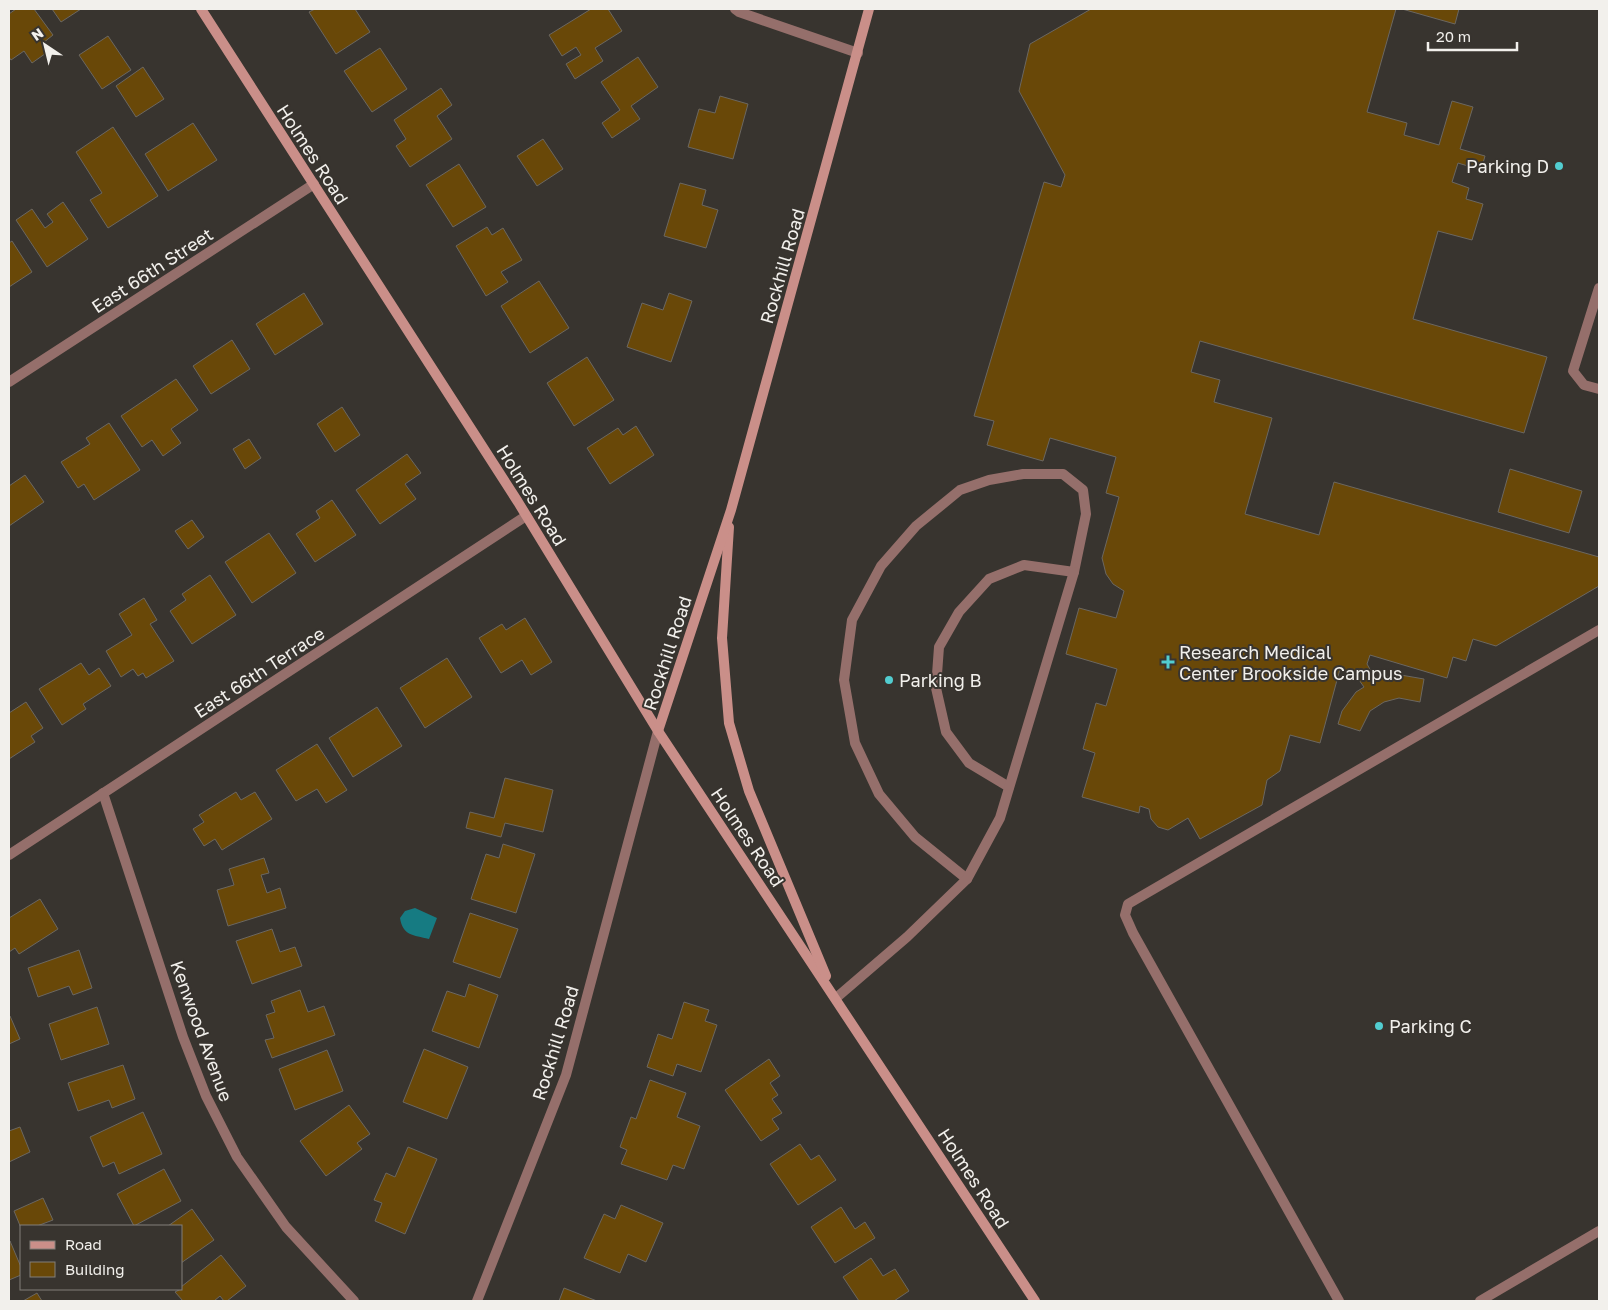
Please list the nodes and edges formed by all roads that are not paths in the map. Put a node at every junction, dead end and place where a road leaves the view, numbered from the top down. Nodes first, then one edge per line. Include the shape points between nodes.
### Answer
1 (201, 9) edge
2 (735, 9) edge
3 (869, 9) edge
4 (858, 53) junction
5 (314, 184) junction
6 (1599, 288) edge
7 (9, 382) edge
8 (1599, 389) edge
9 (731, 510) junction
10 (526, 516) junction
11 (1074, 572) junction
12 (1599, 630) edge
13 (658, 732) junction
14 (1009, 787) junction
15 (104, 793) junction
16 (9, 854) edge
17 (967, 879) junction
18 (836, 998) junction
19 (1599, 1231) edge
20 (354, 1301) edge
21 (477, 1301) edge
22 (1035, 1301) edge
23 (1339, 1301) edge
24 (1480, 1301) edge

1 - 5 main road, Holmes Road
2 - 4 street
3 - 4 main road, Rockhill Road
4 - 9 main road, Rockhill Road
5 - 7 street, East 66th Street
5 - 10 main road, Holmes Road
6 - 8 street via 1573,371 1584,385
9 - 13 main road, Rockhill Road
9 - 18 main road, Holmes Road via 722,638 729,723 749,791
10 - 13 main road, Holmes Road
10 - 15 street, East 66th Terrace
11 - 14 street
11 - 14 street via 1024,565 989,579 959,612 938,647 936,688 946,732 969,763
11 - 17 street via 1086,514 1083,490 1063,474 1023,474 990,480 960,490 916,526 881,566 852,620 844,680 855,743 879,794 915,837
12 - 23 street via 1128,904 1125,915 1133,932
13 - 18 main road, Holmes Road
13 - 21 street, Rockhill Road via 566,1075
14 - 17 street via 1000,818
15 - 16 street, East 66th Terrace
15 - 20 street, Kenwood Avenue via 183,1037 206,1096 237,1157 286,1228
17 - 18 street via 907,937
18 - 22 main road, Holmes Road
19 - 24 street

